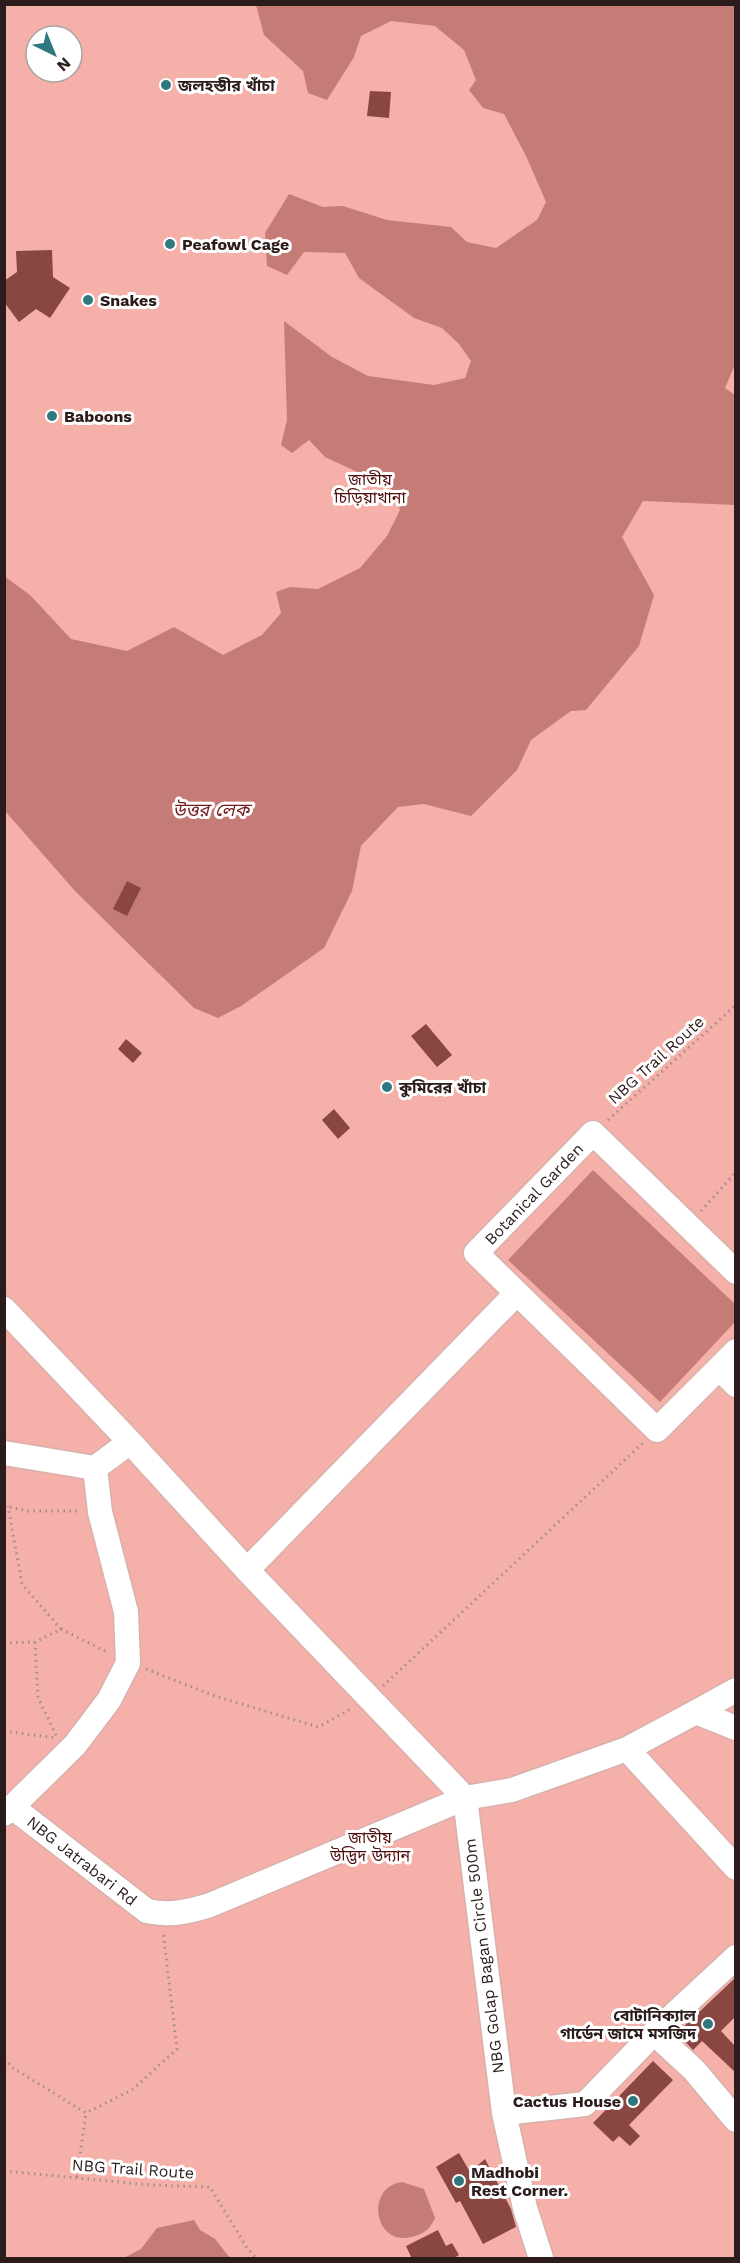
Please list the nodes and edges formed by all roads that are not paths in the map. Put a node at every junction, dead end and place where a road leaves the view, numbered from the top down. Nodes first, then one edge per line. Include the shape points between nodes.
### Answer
1 (735, 1272) edge
2 (516, 1294) junction
3 (4, 1309) edge
4 (727, 1359) edge
5 (735, 1385) edge
6 (130, 1442) junction
7 (4, 1453) edge
8 (95, 1468) junction
9 (247, 1570) junction
10 (735, 1690) edge
11 (696, 1712) junction
12 (735, 1728) edge
13 (627, 1749) junction
14 (465, 1798) junction
15 (8, 1810) edge
16 (735, 1868) edge
17 (735, 1957) edge
18 (654, 2033) junction
19 (504, 2113) junction
20 (735, 2120) edge
21 (541, 2259) edge

1 - 2 street, Botanical Garden via 593,1133 476,1253
2 - 4 street, Botanical Garden via 657,1430
2 - 9 street
3 - 6 street
4 - 5 street
6 - 8 street
6 - 9 street
7 - 8 street
8 - 15 street via 100,1512 126,1612 128,1662 108,1700 75,1745
9 - 14 street
10 - 11 street
11 - 12 street
11 - 13 street
13 - 14 street via 512,1790
13 - 16 street
14 - 15 street, NBG Jatrabari Rd via 210,1905 184,1913 161,1914 147,1911
14 - 19 street, NBG Golap Bagan Circle 500m
17 - 18 street
18 - 19 street via 585,2104
18 - 20 street via 694,2070
19 - 21 street

